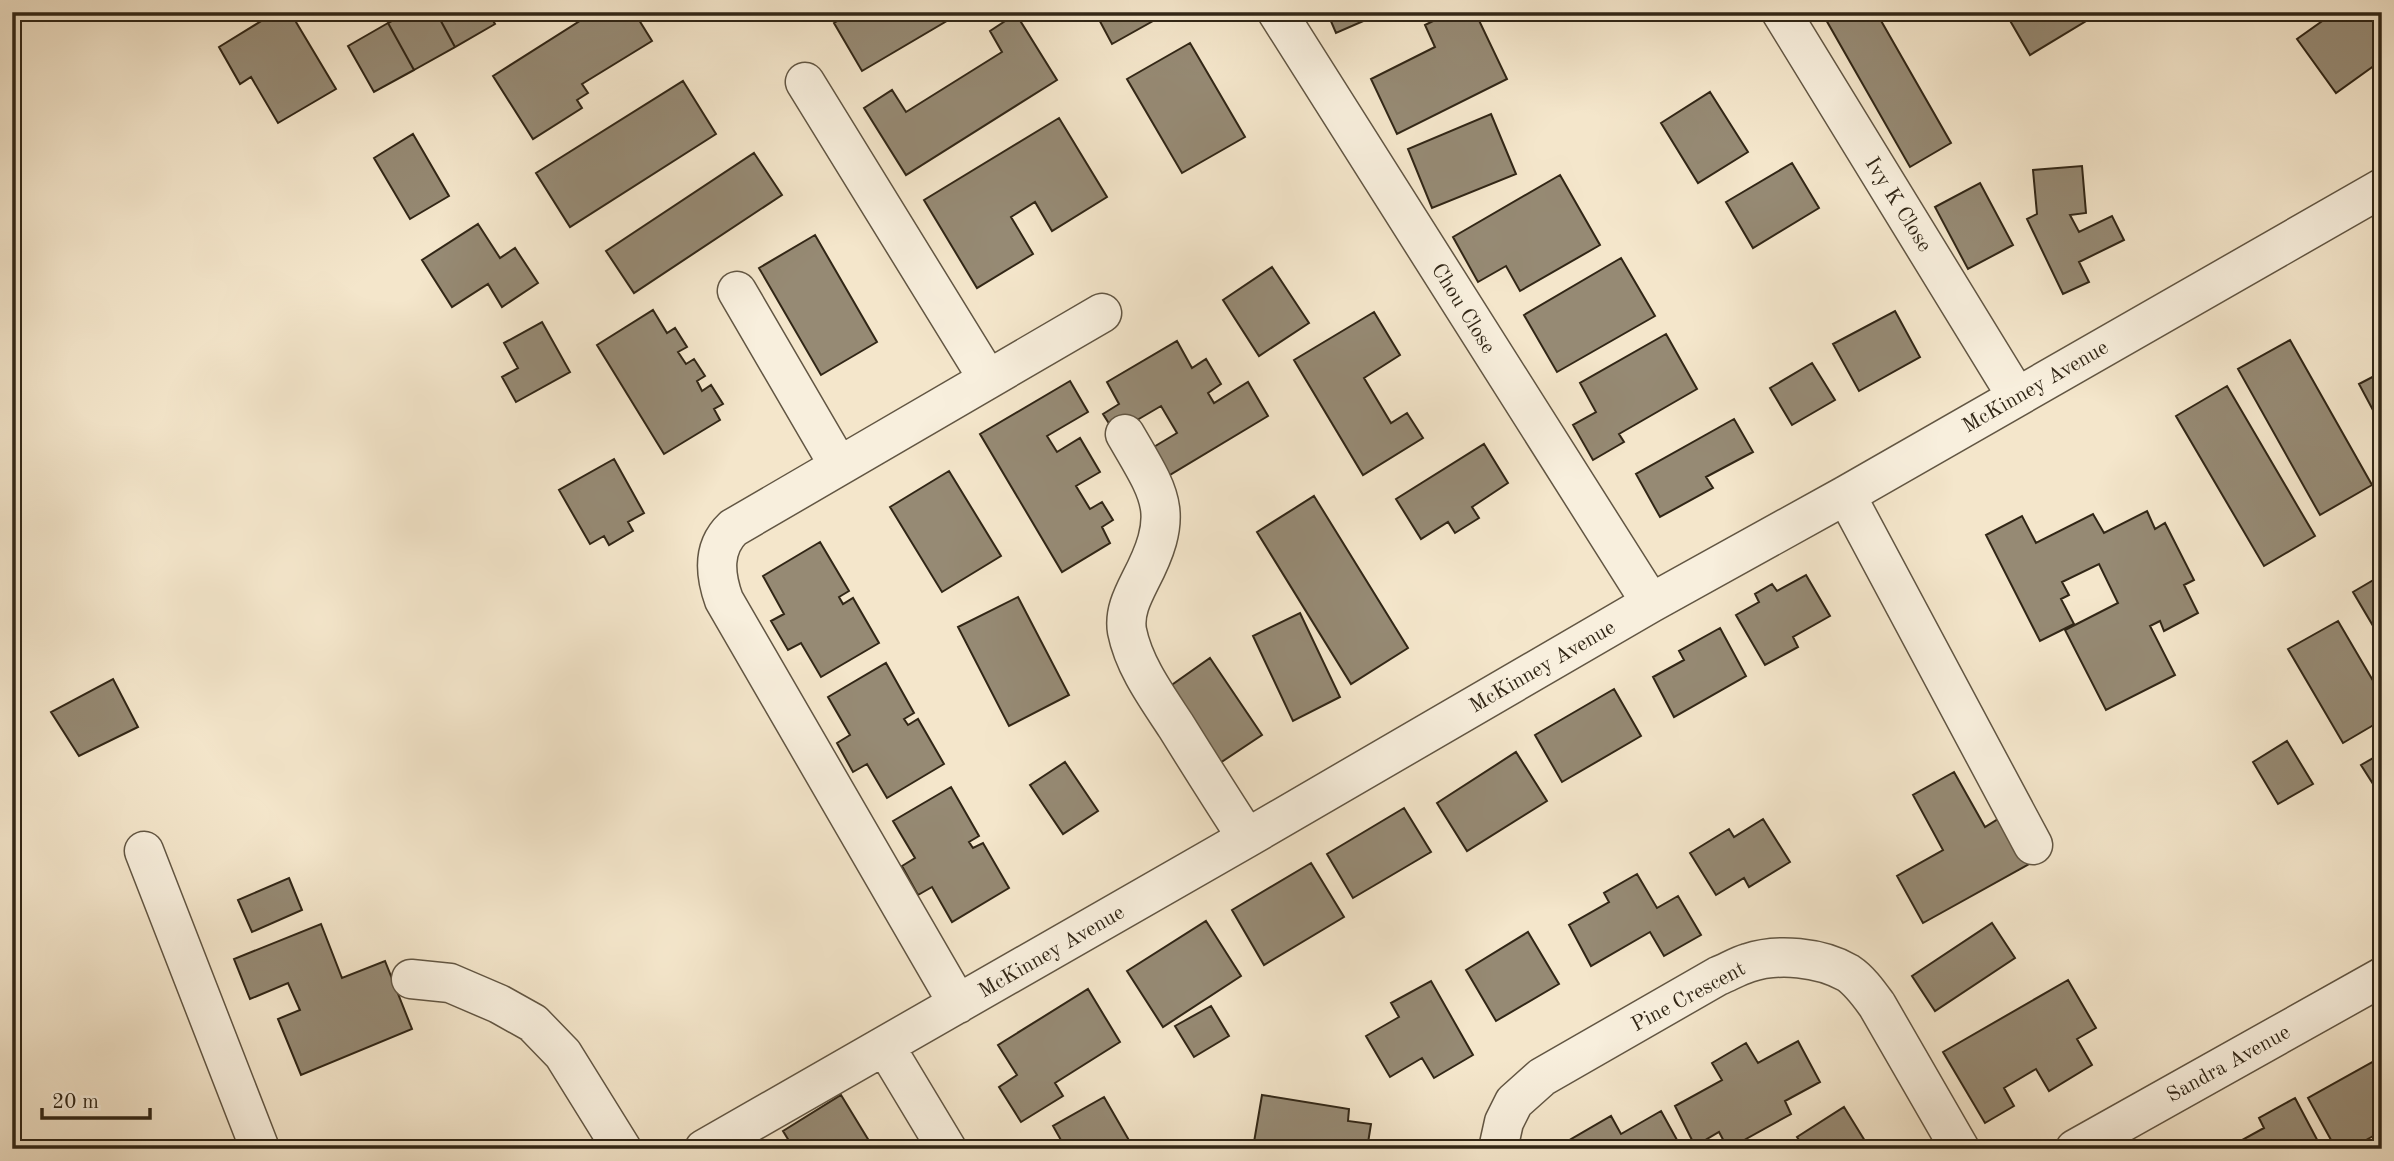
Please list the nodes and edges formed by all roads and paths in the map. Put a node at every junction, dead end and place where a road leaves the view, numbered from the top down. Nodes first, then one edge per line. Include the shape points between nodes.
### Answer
1 (1277, 12) edge
2 (1781, 12) edge
3 (806, 82) dead end
4 (2382, 188) edge
5 (737, 291) dead end
6 (1102, 313) dead end
7 (988, 379) junction
8 (2017, 397) junction
9 (1125, 434) dead end
10 (838, 466) junction
11 (1846, 495) junction
12 (1650, 603) junction
13 (1247, 838) junction
14 (2033, 845) dead end
15 (144, 851) dead end
16 (2382, 977) edge
17 (411, 979) dead end
18 (958, 1004) junction
19 (885, 1046) junction
20 (260, 1149) edge
21 (622, 1149) edge
22 (704, 1149) edge
23 (947, 1149) edge
24 (1497, 1149) edge
25 (1960, 1149) edge
26 (2075, 1149) edge

1 - 12 street, Chou Close
2 - 8 street, Ivy K Close
3 - 7 street
4 - 8 street, McKinney Avenue
5 - 10 street
6 - 7 street
7 - 10 street
8 - 11 street, McKinney Avenue
9 - 13 street via 1153,483 1161,528 1128,609 1131,645 1144,676
10 - 18 street via 725,536 717,561 719,586
11 - 12 street, McKinney Avenue
11 - 14 street
12 - 13 street, McKinney Avenue
13 - 18 street, McKinney Avenue
15 - 20 street
16 - 26 street, Sandra Avenue
17 - 21 street via 450,983 533,1023 563,1054
18 - 19 street, McKinney Avenue
19 - 22 street, McKinney Avenue
19 - 23 street
24 - 25 street, Pine Crescent via 1514,1102 1542,1077 1718,976 1773,958 1801,958 1826,965 1862,985

